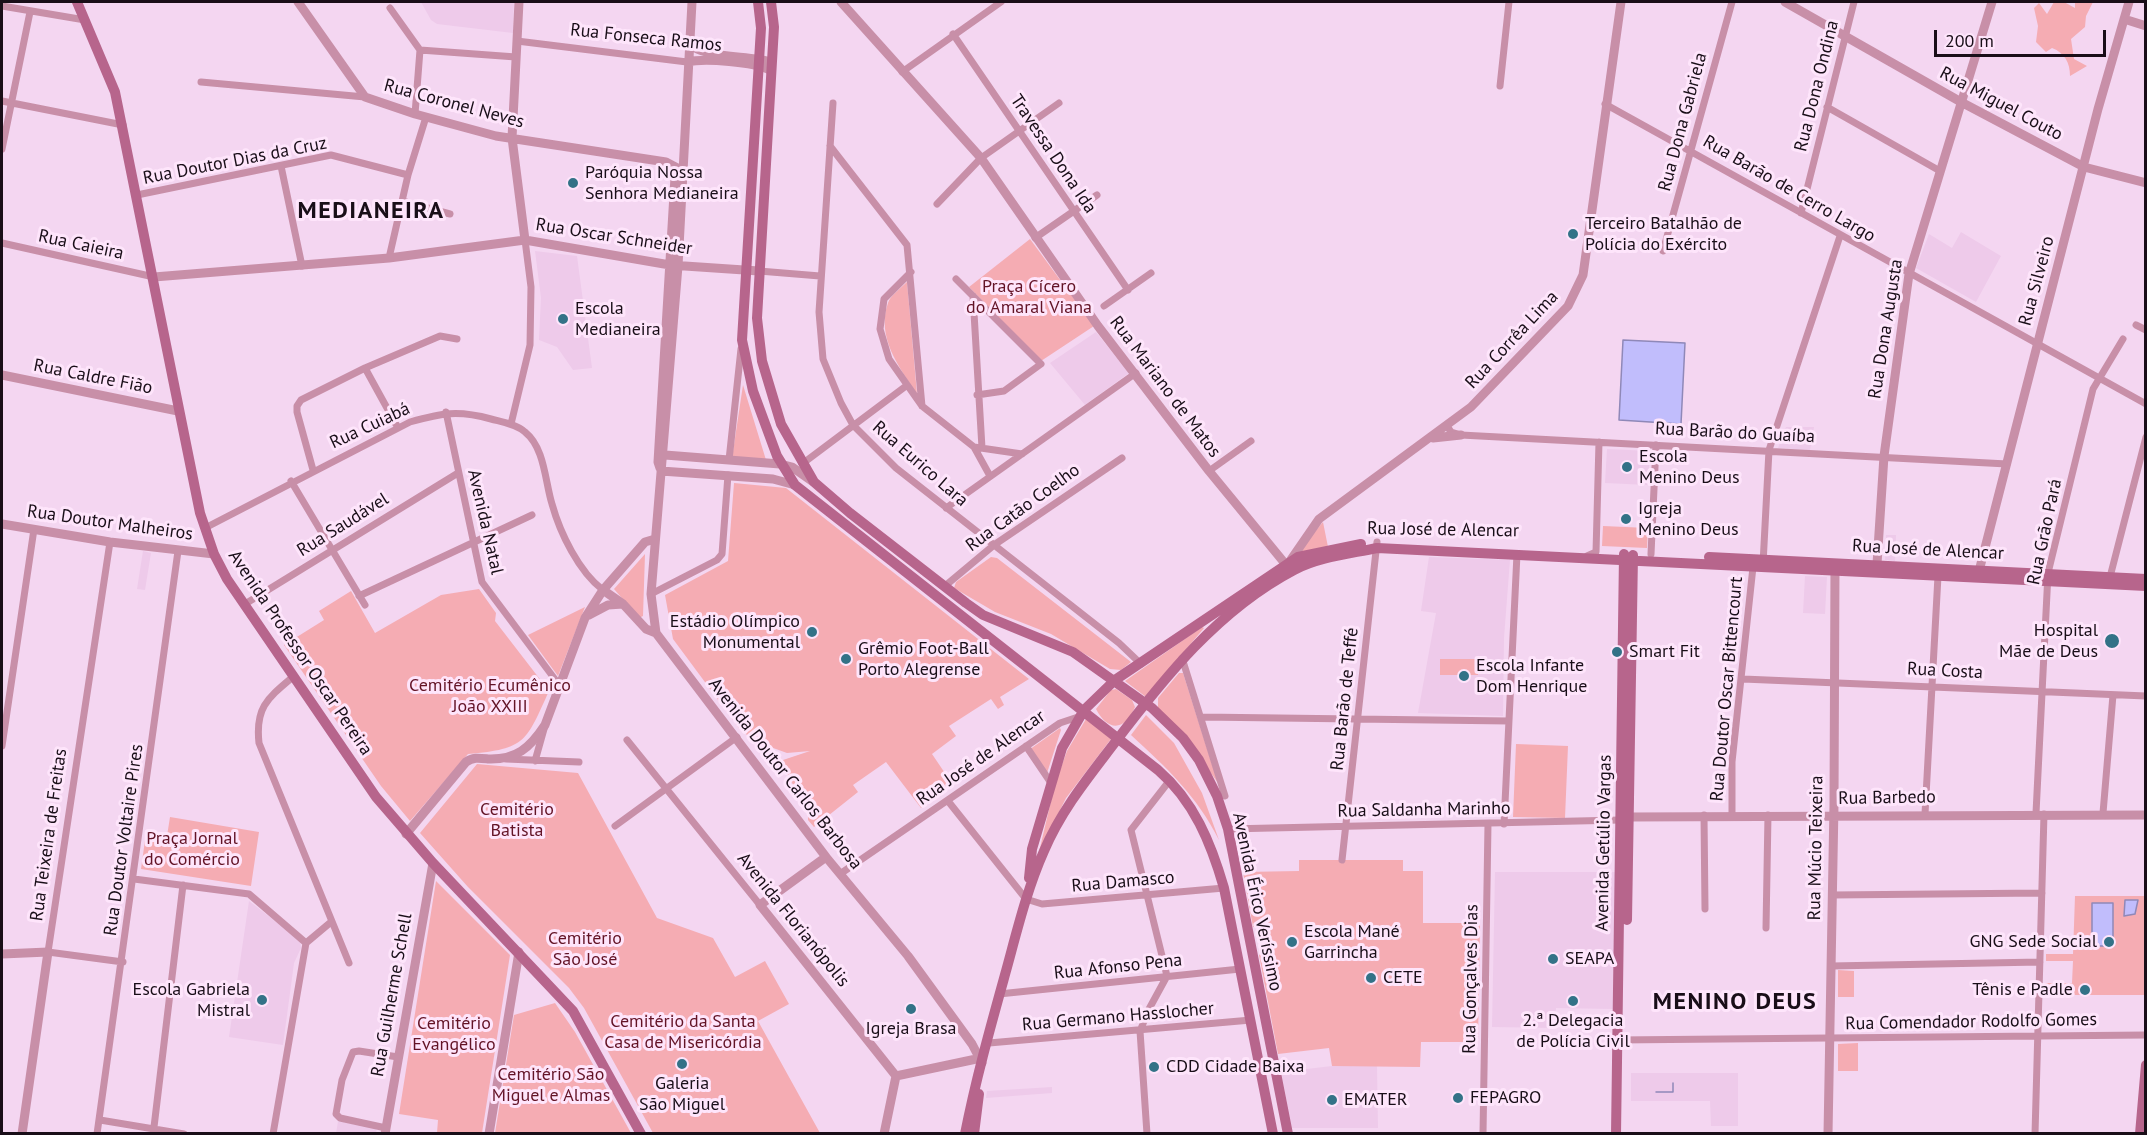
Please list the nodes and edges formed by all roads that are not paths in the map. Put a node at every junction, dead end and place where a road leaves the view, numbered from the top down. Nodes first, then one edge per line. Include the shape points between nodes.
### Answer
1 (77, 2) edge
2 (301, 2) edge
3 (519, 2) edge
4 (692, 2) edge
5 (758, 2) edge
6 (771, 2) edge
7 (841, 2) edge
8 (1001, 2) edge
9 (1509, 2) edge
10 (1621, 2) edge
11 (1732, 2) edge
12 (1785, 2) edge
13 (1854, 2) edge
14 (1992, 2) edge
15 (2129, 2) edge
16 (2, 6) edge
17 (390, 8) dead end
18 (30, 12) junction
19 (2124, 19) junction
20 (85, 20) junction
21 (2145, 26) edge
22 (953, 34) junction
23 (1844, 35) junction
24 (517, 41) junction
25 (689, 43) junction
26 (420, 50) junction
27 (516, 57) junction
28 (687, 62) junction
29 (759, 62) junction
30 (771, 66) junction
31 (902, 72) junction
32 (201, 81) dead end
33 (1500, 86) dead end
34 (365, 97) junction
35 (2, 101) edge
36 (1961, 102) junction
37 (12, 103) junction
38 (833, 103) dead end
39 (1059, 103) dead end
40 (1605, 104) junction
41 (1827, 107) junction
42 (415, 114) junction
43 (426, 117) junction
44 (123, 125) junction
45 (1019, 130) junction
46 (512, 138) junction
47 (830, 146) junction
48 (2, 148) edge
49 (1691, 150) junction
50 (981, 158) junction
51 (654, 160) junction
52 (281, 166) junction
53 (2084, 167) junction
54 (683, 171) junction
55 (1940, 171) junction
56 (408, 175) junction
57 (2145, 183) edge
58 (137, 195) junction
59 (1096, 195) dead end
60 (402, 201) junction
61 (937, 204) dead end
62 (1073, 212) junction
63 (1801, 213) junction
64 (450, 214) dead end
65 (1840, 236) junction
66 (1035, 237) junction
67 (525, 240) junction
68 (2, 243) edge
69 (1663, 251) dead end
70 (389, 258) junction
71 (674, 265) junction
72 (302, 267) junction
73 (746, 270) junction
74 (759, 271) junction
75 (911, 272) junction
76 (1151, 273) dead end
77 (1909, 274) junction
78 (820, 276) junction
79 (154, 277) junction
80 (956, 279) dead end
81 (1128, 290) junction
82 (973, 296) junction
83 (1104, 306) dead end
84 (2136, 325) dead end
85 (2145, 330) edge
86 (457, 339) dead end
87 (2123, 339) dead end
88 (742, 340) junction
89 (2038, 346) junction
90 (365, 368) junction
91 (1136, 373) junction
92 (2, 375) edge
93 (2099, 379) junction
94 (906, 386) junction
95 (976, 395) junction
96 (2145, 404) edge
97 (921, 406) junction
98 (178, 411) junction
99 (446, 412) junction
100 (1455, 420) junction
101 (511, 424) junction
102 (853, 425) junction
103 (1447, 426) junction
104 (398, 428) junction
105 (1461, 435) junction
106 (2145, 437) edge
107 (1251, 441) dead end
108 (1425, 441) junction
109 (1599, 442) junction
110 (1656, 444) junction
111 (978, 448) junction
112 (1768, 450) junction
113 (1022, 454) junction
114 (665, 455) junction
115 (1884, 456) junction
116 (1122, 458) dead end
117 (729, 460) junction
118 (780, 464) junction
119 (802, 464) junction
120 (2007, 464) junction
121 (313, 470) junction
122 (660, 471) junction
123 (1209, 471) junction
124 (458, 473) junction
125 (728, 475) junction
126 (990, 476) junction
127 (291, 481) junction
128 (814, 482) junction
129 (795, 486) junction
130 (946, 508) junction
131 (532, 514) dead end
132 (2, 524) edge
133 (205, 528) junction
134 (33, 529) junction
135 (655, 538) junction
136 (110, 542) junction
137 (473, 543) junction
138 (994, 545) junction
139 (1377, 545) junction
140 (1453, 545) junction
141 (1505, 547) junction
142 (1530, 549) junction
143 (331, 550) junction
144 (1433, 550) junction
145 (178, 551) junction
146 (1596, 552) junction
147 (214, 554) junction
148 (1517, 554) junction
149 (1651, 554) junction
150 (1582, 557) junction
151 (1628, 557) junction
152 (1759, 564) junction
153 (1877, 564) junction
154 (1287, 566) junction
155 (1835, 566) junction
156 (1978, 574) junction
157 (1938, 576) junction
158 (2048, 577) junction
159 (2110, 577) junction
160 (1279, 579) junction
161 (2145, 579) edge
162 (945, 586) junction
163 (2145, 586) edge
164 (603, 590) junction
165 (651, 594) junction
166 (359, 596) junction
167 (245, 604) junction
168 (623, 604) junction
169 (365, 605) dead end
170 (585, 618) junction
171 (656, 633) junction
172 (1182, 658) junction
173 (1141, 664) junction
174 (294, 676) junction
175 (1743, 679) junction
176 (1115, 680) junction
177 (1834, 681) junction
178 (560, 686) junction
179 (1932, 686) junction
180 (2043, 691) junction
181 (2113, 695) junction
182 (2145, 696) edge
183 (1145, 705) junction
184 (1081, 713) junction
185 (1202, 717) junction
186 (1359, 719) junction
187 (1509, 722) junction
188 (545, 725) junction
189 (737, 737) junction
190 (1119, 737) junction
191 (627, 740) dead end
192 (2, 746) edge
193 (1026, 746) junction
194 (504, 759) junction
195 (535, 761) junction
196 (579, 762) dead end
197 (1170, 780) junction
198 (1051, 783) junction
199 (666, 789) junction
200 (1222, 794) junction
201 (948, 801) junction
202 (2103, 813) junction
203 (1732, 814) junction
204 (1925, 814) junction
205 (2040, 814) junction
206 (2145, 814) edge
207 (1704, 815) junction
208 (1768, 815) junction
209 (1834, 816) junction
210 (1625, 818) junction
211 (1488, 824) junction
212 (1503, 824) junction
213 (615, 826) dead end
214 (1346, 827) junction
215 (1228, 829) junction
216 (406, 834) junction
217 (826, 857) junction
218 (1342, 860) dead end
219 (433, 863) junction
220 (840, 874) junction
221 (134, 879) junction
222 (183, 885) junction
223 (1224, 888) junction
224 (2042, 893) junction
225 (1832, 895) junction
226 (1027, 896) junction
227 (1149, 896) junction
228 (760, 905) junction
229 (1705, 909) dead end
230 (331, 922) junction
231 (1766, 928) dead end
232 (306, 943) junction
233 (48, 952) junction
234 (519, 952) junction
235 (2, 954) edge
236 (123, 962) junction
237 (2040, 962) junction
238 (349, 963) dead end
239 (1831, 966) junction
240 (1240, 969) junction
241 (1167, 976) junction
242 (999, 994) junction
243 (1251, 1020) junction
244 (1140, 1031) junction
245 (2145, 1035) edge
246 (2038, 1036) junction
247 (1830, 1039) junction
248 (989, 1043) junction
249 (1621, 1044) junction
250 (398, 1057) junction
251 (982, 1062) junction
252 (2145, 1065) edge
253 (896, 1076) junction
254 (100, 1120) junction
255 (154, 1127) junction
256 (386, 1131) edge
257 (22, 1134) edge
258 (97, 1134) edge
259 (184, 1134) edge
260 (273, 1134) edge
261 (489, 1134) edge
262 (641, 1134) edge
263 (884, 1134) edge
264 (965, 1134) edge
265 (974, 1134) edge
266 (1147, 1134) edge
267 (1273, 1134) edge
268 (1288, 1134) edge
269 (1483, 1134) edge
270 (1616, 1134) edge
271 (1623, 1134) edge
272 (1828, 1134) edge
273 (2035, 1134) edge
274 (2140, 1134) edge

1 - 20 main road, Avenida Professor Oscar Pereira
2 - 34 street, Rua Coronel Neves
3 - 24 street
4 - 25 street
5 - 29 main road, Avenida Érico Veríssimo
6 - 30 main road, Avenida Érico Veríssimo
7 - 31 street, Rua Mariano de Matos
8 - 22 street
9 - 33 street
10 - 40 street, Rua Corrêa Lima
11 - 49 street, Rua Dona Gabriela
12 - 23 street, Rua Miguel Couto
13 - 23 street, Rua Dona Ondina
14 - 36 street, Rua Dona Augusta
15 - 19 street, Rua Silveiro
16 - 18 street
17 - 26 street
18 - 20 street
18 - 37 street
19 - 21 street
19 - 53 street, Rua Silveiro
20 - 44 main road, Avenida Professor Oscar Pereira via 107,70
22 - 31 street
22 - 45 street, Travessa Dona Ida
23 - 36 street, Rua Miguel Couto
23 - 41 street, Rua Dona Ondina
24 - 27 street
24 - 28 street, Rua Fonseca Ramos
25 - 28 street
25 - 29 street, Rua Fonseca Ramos via 701,51
26 - 27 street
26 - 42 street
27 - 46 street
28 - 29 street, Rua Fonseca Ramos
28 - 54 street
29 - 30 street, Rua Fonseca Ramos
29 - 73 main road, Avenida Érico Veríssimo
30 - 74 main road, Avenida Érico Veríssimo
31 - 50 street, Rua Mariano de Matos
32 - 34 street
34 - 42 street, Rua Coronel Neves
35 - 37 street
36 - 53 street, Rua Miguel Couto
36 - 55 street, Rua Dona Augusta
37 - 44 street
37 - 48 street
38 - 47 street, Rua Eurico Lara
39 - 45 street
40 - 49 street, Rua Barão de Cerro Largo
40 - 100 street, Rua Corrêa Lima via 1579,288 1568,306
41 - 55 street
41 - 63 street, Rua Dona Ondina
42 - 43 street, Rua Coronel Neves
43 - 46 street, Rua Coronel Neves
43 - 56 street
44 - 58 main road, Avenida Professor Oscar Pereira
45 - 50 street
45 - 62 street, Travessa Dona Ida
46 - 51 street, Rua Coronel Neves
46 - 67 street
47 - 75 street via 902,237
47 - 78 street, Rua Eurico Lara
49 - 63 street, Rua Barão de Cerro Largo
49 - 69 street, Rua Dona Gabriela
50 - 61 street
50 - 66 street, Rua Mariano de Matos
51 - 54 street, Rua Coronel Neves
51 - 71 street via 672,170 675,177
52 - 56 street, Rua Doutor Dias da Cruz via 331,155
52 - 58 street, Rua Doutor Dias da Cruz
52 - 72 street
53 - 57 street, Rua Miguel Couto
53 - 89 street, Rua Silveiro
54 - 71 street
55 - 77 street, Rua Dona Augusta
56 - 60 street
58 - 79 main road, Avenida Professor Oscar Pereira
59 - 62 street
60 - 64 street
60 - 70 street
62 - 66 street
62 - 81 street, Travessa Dona Ida
63 - 65 street, Rua Barão de Cerro Largo
65 - 77 street, Rua Barão de Cerro Largo
65 - 112 street, Rua Doutor Oscar Bittencourt
66 - 91 street, Rua Mariano de Matos
67 - 70 street, Rua Oscar Schneider
67 - 71 street, Rua Oscar Schneider
67 - 101 street via 531,287 530,345
68 - 79 street, Rua Caieira
70 - 72 street, Rua Oscar Schneider
71 - 73 street, Rua Oscar Schneider
71 - 114 street
71 - 122 street via 659,438
72 - 79 street, Rua Oscar Schneider
73 - 74 street, Rua Oscar Schneider
73 - 88 main road, Avenida Érico Veríssimo
74 - 78 street, Rua Oscar Schneider
74 - 119 main road, Avenida Érico Veríssimo via 757,318 762,361 781,424
75 - 94 street via 884,299 880,329 889,358
75 - 97 street
76 - 81 street
77 - 89 street, Rua Barão de Cerro Largo
77 - 115 street, Rua Dona Augusta
78 - 102 street, Rua Eurico Lara via 823,359
79 - 98 main road, Avenida Professor Oscar Pereira
80 - 82 street
81 - 83 street
82 - 95 street
82 - 95 street via 1041,364 1004,391
84 - 85 street
86 - 90 street via 440,336
87 - 93 street, Rua Grão Pará
88 - 117 street
88 - 118 main road, Avenida Érico Veríssimo via 753,391
89 - 93 street, Rua Barão de Cerro Largo
89 - 120 street, Rua Silveiro
90 - 104 street
90 - 121 street via 297,405
91 - 113 street
91 - 123 street, Rua Mariano de Matos
92 - 98 street, Rua Caldre Fião
93 - 96 street, Rua Barão de Cerro Largo
93 - 158 street, Rua Grão Pará via 2093,388
94 - 97 street
94 - 102 street
95 - 111 street
97 - 111 street
98 - 133 main road, Avenida Professor Oscar Pereira
99 - 101 street, Rua Cuiabá
99 - 104 street, Rua Cuiabá
99 - 124 street, Avenida Natal
100 - 103 street, Rua Corrêa Lima
100 - 105 street
101 - 164 street, Rua Cuiabá via 526,432 535,445 552,505 577,559
102 - 119 street
102 - 130 street, Rua Eurico Lara via 896,468
103 - 105 street, Rua Barão do Guaíba
103 - 108 street, Rua Corrêa Lima
104 - 121 street, Rua Cuiabá
105 - 108 street
105 - 109 street, Rua Barão do Guaíba
106 - 159 street
107 - 123 street
108 - 154 street, Rua Corrêa Lima via 1319,519
109 - 110 street, Rua Barão do Guaíba
109 - 146 street
110 - 112 street, Rua Barão do Guaíba
110 - 149 street
111 - 113 street
111 - 126 street
112 - 115 street, Rua Barão do Guaíba
112 - 152 street, Rua Doutor Oscar Bittencourt
113 - 126 street
114 - 117 street
114 - 122 street
115 - 120 street, Rua Barão do Guaíba
115 - 153 street, Rua Dona Augusta
116 - 138 street, Rua Catão Coelho
117 - 118 street
118 - 128 street
118 - 129 main road, Avenida Érico Veríssimo
119 - 128 main road, Avenida Érico Veríssimo
120 - 156 street, Rua Silveiro
121 - 127 street, Rua Cuiabá
122 - 125 street
122 - 135 street
123 - 154 street, Rua Mariano de Matos
124 - 137 street, Avenida Natal
124 - 143 street, Rua Saudável
125 - 129 street via 772,479
125 - 165 street via 722,554
126 - 130 street
127 - 133 street, Rua Cuiabá
127 - 143 street
128 - 162 main road, Avenida Érico Veríssimo
129 - 184 main road, Avenida Érico Veríssimo
130 - 138 street, Rua Eurico Lara
131 - 137 street
132 - 134 street, Rua Doutor Malheiros
133 - 147 main road, Avenida Professor Oscar Pereira
134 - 136 street, Rua Doutor Malheiros
134 - 192 street
135 - 164 street via 645,542
135 - 165 street
136 - 145 street, Rua Doutor Malheiros
136 - 233 street, Rua Teixeira de Freitas
137 - 166 street
137 - 178 street, Avenida Natal via 482,582
138 - 162 street, Rua Catão Coelho
138 - 173 street, Rua Eurico Lara
139 - 140 main road, Rua José de Alencar
139 - 144 main road, Rua José de Alencar
139 - 154 main road, Rua José de Alencar via 1311,553
139 - 160 main road, Rua José de Alencar via 1313,562
139 - 186 street, Rua Barão de Teffé
140 - 141 main road, Rua José de Alencar
140 - 144 main road
141 - 142 main road, Rua José de Alencar
141 - 148 main road
142 - 146 main road, Rua José de Alencar
142 - 148 main road
143 - 166 street
143 - 167 street, Rua Saudável
144 - 148 main road, Rua José de Alencar
145 - 147 street, Rua Doutor Malheiros
145 - 221 street, Rua Doutor Voltaire Pires
146 - 150 street
146 - 151 main road, Rua José de Alencar
147 - 167 main road, Avenida Professor Oscar Pereira
148 - 150 main road, Rua José de Alencar
148 - 187 street
149 - 151 main road, Rua José de Alencar
149 - 152 main road, Rua José de Alencar
150 - 151 main road, Rua José de Alencar
151 - 152 main road, Rua José de Alencar
151 - 210 main road, Avenida Getúlio Vargas
152 - 155 main road, Rua José de Alencar
152 - 175 street, Rua Doutor Oscar Bittencourt
153 - 155 main road, Rua José de Alencar
153 - 156 main road, Rua José de Alencar
154 - 160 street, Rua Corrêa Lima
154 - 173 main road, Rua José de Alencar
155 - 157 main road, Rua José de Alencar
155 - 177 street, Rua Múcio Teixeira
156 - 157 main road, Rua José de Alencar
156 - 158 main road, Rua José de Alencar
157 - 179 street
158 - 159 main road, Rua José de Alencar
158 - 163 main road, Rua José de Alencar
158 - 180 street, Rua Grão Pará
159 - 161 main road, Rua José de Alencar
160 - 172 main road, Rua José de Alencar via 1215,627
162 - 176 main road, Avenida Érico Veríssimo via 983,615 1073,652
164 - 168 street, Avenida Doutor Carlos Barbosa
164 - 170 street
165 - 171 street
166 - 169 street
167 - 174 main road, Avenida Professor Oscar Pereira
168 - 170 street via 608,605
168 - 171 street, Avenida Doutor Carlos Barbosa via 646,629
170 - 178 street
171 - 189 street, Avenida Doutor Carlos Barbosa
172 - 183 main road, Rua José de Alencar
172 - 185 street
173 - 176 main road, Rua José de Alencar
174 - 216 main road, Avenida Professor Oscar Pereira via 376,797
174 - 230 street via 262,709 257,720 258,743
175 - 177 street, Rua Costa
175 - 203 street, Rua Doutor Oscar Bittencourt via 1732,762
176 - 183 main road, Avenida Érico Veríssimo
176 - 184 main road, Rua José de Alencar
177 - 179 street, Rua Costa
177 - 209 street, Rua Múcio Teixeira
178 - 188 street
179 - 180 street, Rua Costa
179 - 204 street
180 - 181 street, Rua Costa
180 - 205 street, Rua Grão Pará
181 - 182 street, Rua Costa
181 - 202 street
183 - 190 main road, Rua José de Alencar
183 - 200 main road, Avenida Érico Veríssimo via 1183,738
184 - 190 main road, Avenida Érico Veríssimo
184 - 193 street, Rua José de Alencar
184 - 198 main road via 1062,748
185 - 186 street
185 - 200 street
186 - 187 street
186 - 214 street, Rua Barão de Teffé
187 - 212 street
188 - 194 street via 523,752
188 - 195 street
189 - 199 street
189 - 217 street, Avenida Doutor Carlos Barbosa
190 - 197 main road, Avenida Érico Veríssimo
190 - 226 main road, Rua José de Alencar via 1060,818
191 - 199 street, Avenida Florianópolis
193 - 198 street
193 - 201 street, Rua José de Alencar
194 - 195 street
194 - 216 street via 475,758 466,762
195 - 196 street
197 - 223 main road, Avenida Érico Veríssimo via 1199,818
197 - 227 street via 1131,830
198 - 226 main road via 1032,849
199 - 213 street
199 - 228 street, Avenida Florianópolis
200 - 215 main road, Avenida Érico Veríssimo
201 - 220 street, Rua José de Alencar
201 - 226 street
202 - 205 street, Rua Barbedo
202 - 206 street, Rua Barbedo
203 - 207 street, Rua Barbedo
203 - 208 street, Rua Barbedo
204 - 205 street, Rua Barbedo
204 - 209 street, Rua Barbedo
205 - 224 street, Rua Grão Pará
207 - 210 street, Rua Barbedo
207 - 229 street
208 - 209 street, Rua Barbedo
208 - 231 street
209 - 225 street, Rua Múcio Teixeira
210 - 212 street, Rua Saldanha Marinho
210 - 249 main road, Avenida Getúlio Vargas
211 - 212 street, Rua Saldanha Marinho
211 - 214 street, Rua Saldanha Marinho
211 - 269 street, Rua Gonçalves Dias
214 - 215 street, Rua Saldanha Marinho
214 - 218 street, Rua Barão de Teffé
215 - 268 main road, Avenida Érico Veríssimo
216 - 219 main road, Avenida Professor Oscar Pereira
217 - 220 street, Avenida Doutor Carlos Barbosa
217 - 228 street
219 - 234 main road, Avenida Professor Oscar Pereira
219 - 250 street, Rua Guilherme Schell
220 - 251 street, Avenida Doutor Carlos Barbosa via 908,956
221 - 222 street
221 - 236 street, Rua Doutor Voltaire Pires
222 - 232 street via 249,894
222 - 255 street
223 - 227 street, Rua Damasco
223 - 240 main road, Avenida Érico Veríssimo
224 - 225 street
224 - 237 street, Rua Grão Pará
225 - 239 street, Rua Múcio Teixeira
226 - 227 street, Rua Damasco via 1042,904
226 - 242 main road
227 - 241 street
228 - 253 street, Avenida Florianópolis
230 - 232 street
230 - 238 street
232 - 260 street
233 - 235 street
233 - 236 street
233 - 257 street, Rua Teixeira de Freitas
234 - 261 street
234 - 262 main road, Avenida Professor Oscar Pereira via 573,1011
236 - 254 street, Rua Doutor Voltaire Pires
237 - 239 street
237 - 246 street, Rua Grão Pará
239 - 247 street, Rua Múcio Teixeira
240 - 241 street, Rua Afonso Pena
240 - 243 main road, Avenida Érico Veríssimo
241 - 242 street, Rua Afonso Pena
241 - 244 street
242 - 248 main road
242 - 251 main road
243 - 244 street, Rua Germano Hasslocher
243 - 267 main road, Avenida Érico Veríssimo
244 - 248 street, Rua Germano Hasslocher
244 - 266 street
245 - 246 street, Rua Comendador Rodolfo Gomes
246 - 247 street, Rua Comendador Rodolfo Gomes
246 - 273 street, Rua Grão Pará
247 - 249 street, Rua Comendador Rodolfo Gomes
247 - 272 street, Rua Múcio Teixeira
248 - 251 main road
249 - 270 main road, Avenida Getúlio Vargas
249 - 271 main road, Avenida Getúlio Vargas
250 - 256 street, Rua Guilherme Schell
250 - 256 street via 359,1050 351,1054 336,1114 340,1119
251 - 253 street
251 - 264 main road
251 - 265 main road
252 - 274 main road
253 - 263 street
254 - 255 street
254 - 258 street, Rua Doutor Voltaire Pires
255 - 259 street

